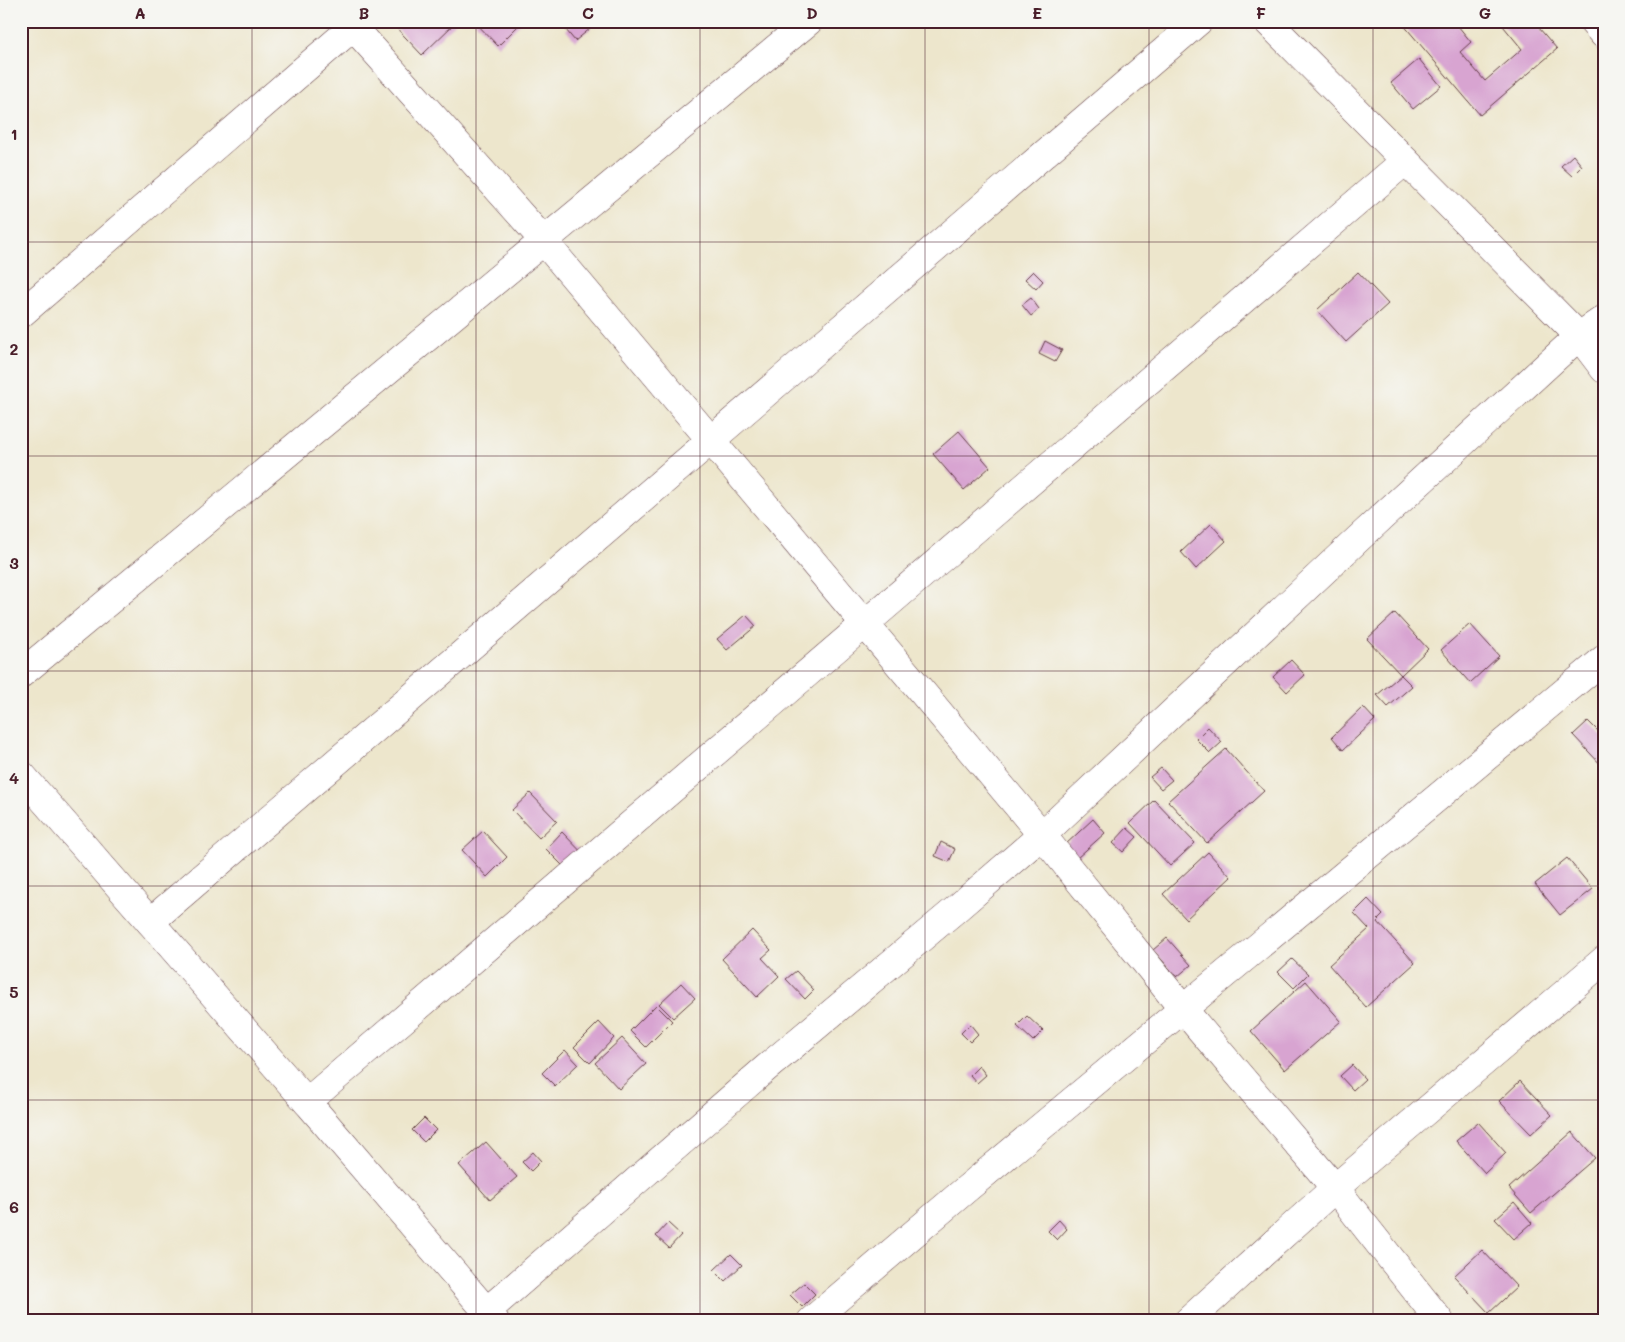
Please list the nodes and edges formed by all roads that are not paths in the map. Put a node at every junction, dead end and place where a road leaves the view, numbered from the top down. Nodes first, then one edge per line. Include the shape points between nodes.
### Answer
1 (809, 21) edge
2 (1200, 21) edge
3 (1267, 21) edge
4 (1592, 21) edge
5 (350, 24) edge
6 (1604, 35) edge
7 (1405, 162) junction
8 (543, 241) junction
9 (21, 314) edge
10 (1604, 319) edge
11 (1579, 336) junction
12 (1604, 369) edge
13 (710, 441) junction
14 (865, 624) junction
15 (1604, 660) edge
16 (21, 674) edge
17 (21, 774) edge
18 (1042, 835) junction
19 (150, 922) junction
20 (1604, 960) edge
21 (1183, 1009) junction
22 (307, 1102) junction
23 (1336, 1188) junction
24 (491, 1316) edge
25 (811, 1321) edge
26 (1188, 1321) edge
27 (1440, 1321) edge

1 - 8 street
2 - 13 street
3 - 7 street
4 - 6 street
5 - 8 street
5 - 9 street
7 - 11 street
7 - 14 street
8 - 13 street
8 - 16 street
10 - 11 street
11 - 12 street
11 - 18 street
13 - 14 street
13 - 19 street
14 - 18 street
14 - 22 street
15 - 21 street
17 - 19 street
18 - 21 street
18 - 24 street via 765,1069
19 - 22 street
20 - 23 street
21 - 23 street
21 - 25 street
22 - 24 street
23 - 26 street
23 - 27 street

